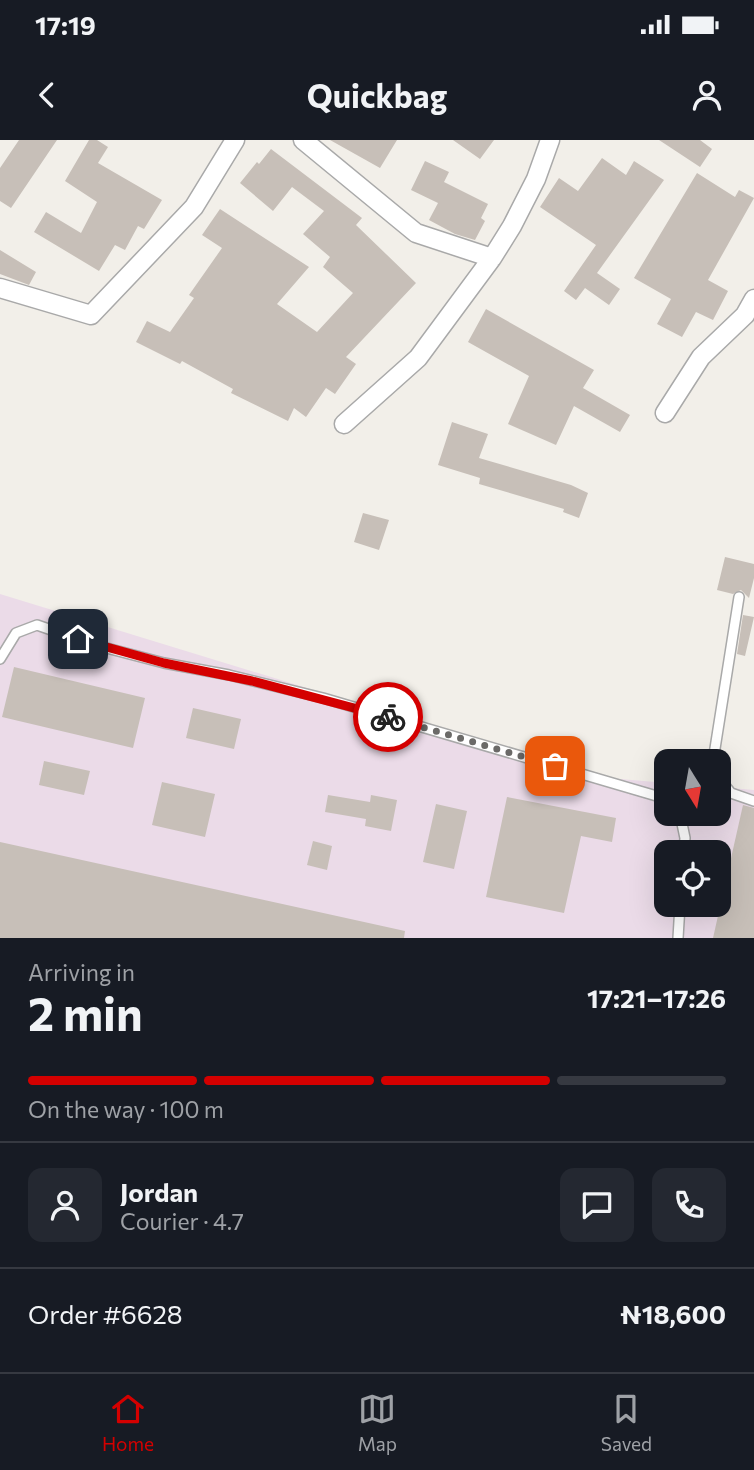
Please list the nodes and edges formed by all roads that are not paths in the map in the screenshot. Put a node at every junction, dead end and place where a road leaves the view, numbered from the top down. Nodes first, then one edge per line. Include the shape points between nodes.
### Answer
1 (235, 140) edge
2 (303, 140) edge
3 (550, 140) edge
4 (492, 258) junction
5 (0, 288) edge
6 (754, 299) edge
7 (665, 414) dead end
8 (344, 424) dead end
9 (739, 597) dead end
10 (0, 659) edge
11 (715, 749) edge
12 (732, 793) edge
13 (654, 795) edge
14 (754, 801) edge
15 (679, 917) edge
16 (678, 938) edge

1 - 5 street via 194,207 91,315
2 - 4 street via 416,233
3 - 4 street via 536,179
4 - 8 street via 418,358
6 - 7 street via 745,315 701,357
9 - 11 lane
10 - 13 lane via 16,633 37,625 164,663 323,698
12 - 14 lane
15 - 16 lane

